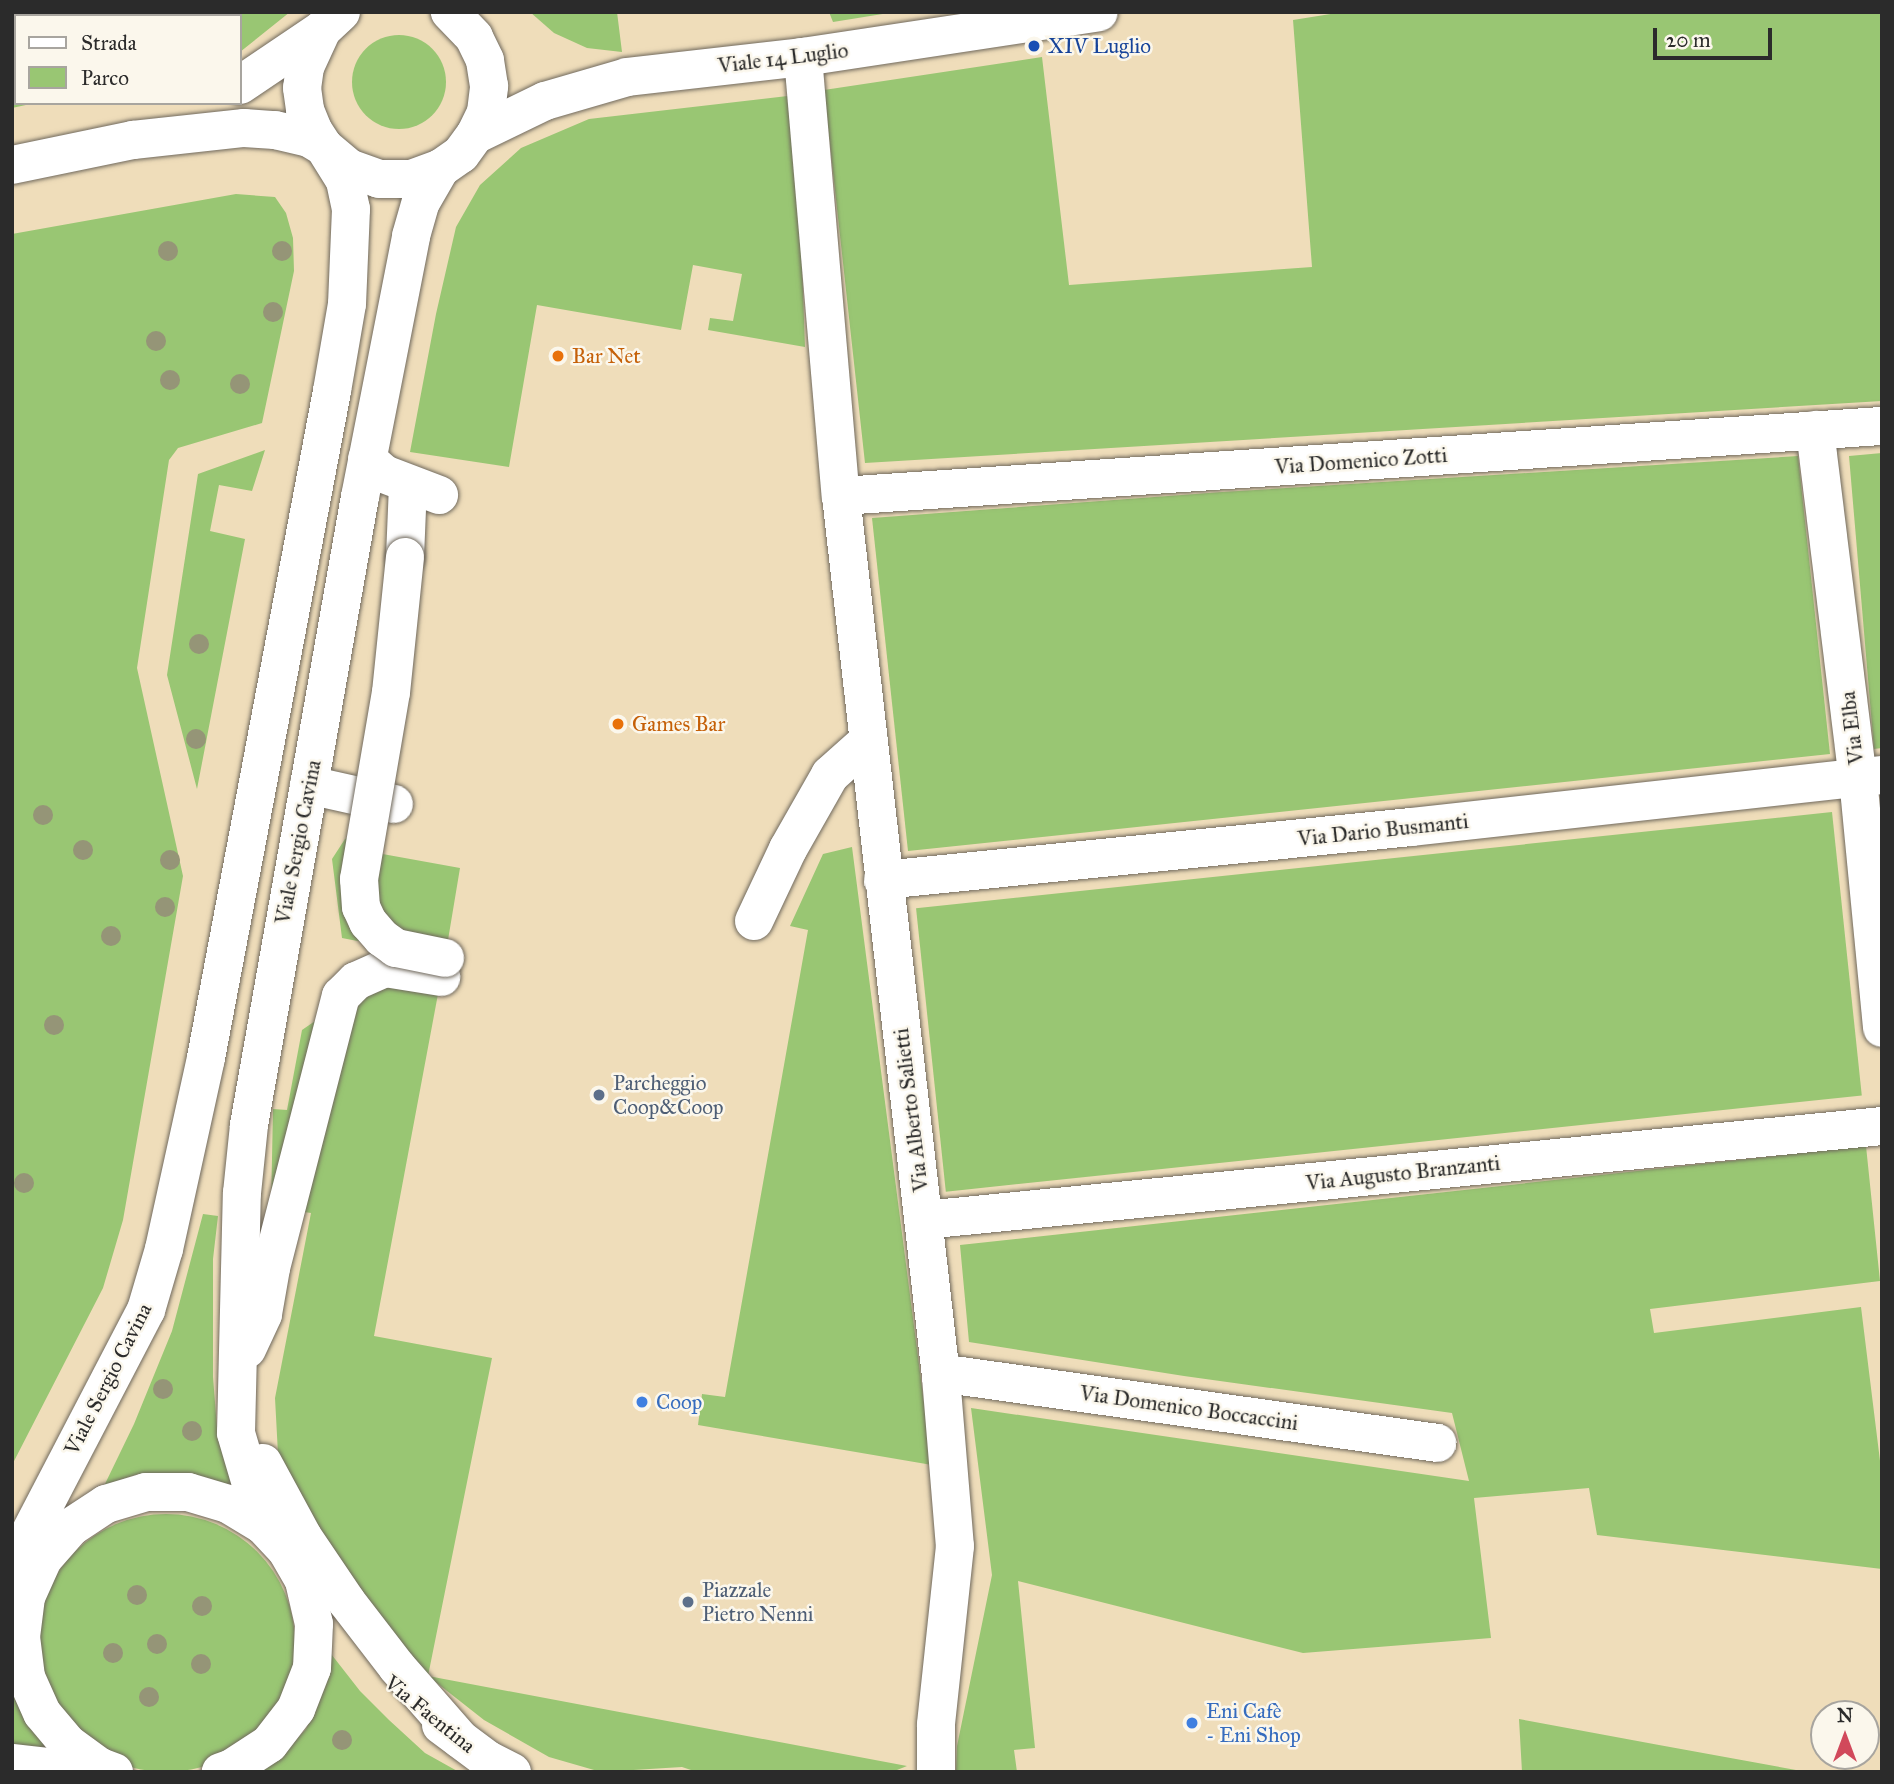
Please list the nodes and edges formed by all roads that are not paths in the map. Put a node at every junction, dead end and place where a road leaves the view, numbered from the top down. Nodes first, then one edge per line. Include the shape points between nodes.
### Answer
1 (1099, 12) edge
2 (466, 20) edge
3 (332, 21) edge
4 (803, 57) junction
5 (242, 84) edge
6 (203, 105) edge
7 (475, 135) junction
8 (133, 140) junction
9 (324, 147) junction
10 (12, 165) edge
11 (441, 168) junction
12 (1882, 426) edge
13 (1815, 430) junction
14 (367, 459) junction
15 (841, 496) junction
16 (869, 740) junction
17 (1870, 776) edge
18 (309, 785) junction
19 (394, 804) dead end
20 (883, 880) junction
21 (754, 920) dead end
22 (1882, 1028) edge
23 (1882, 1126) edge
24 (924, 1220) junction
25 (238, 1369) junction
26 (941, 1377) junction
27 (1437, 1443) dead end
28 (263, 1525) junction
29 (304, 1581) junction
30 (24, 1586) edge
31 (936, 1726) junction
32 (460, 1739) junction
33 (12, 1763) edge
34 (107, 1769) edge
35 (221, 1772) edge
36 (512, 1772) edge
37 (914, 1772) edge
38 (936, 1772) edge

1 - 4 street, Viale 14 Luglio
2 - 7 street via 485,60 489,86 486,112
3 - 5 street
3 - 9 street, Viale Sergio Cavina via 305,67 302,89 309,120
4 - 7 street, Viale 14 Luglio via 627,77 545,101
4 - 15 street, Via Alberto Salietti
6 - 8 street
7 - 11 street via 461,154
8 - 9 street via 244,128 300,135
8 - 10 street
9 - 11 street via 349,168 379,179 411,179
9 - 30 street, Viale Sergio Cavina via 345,181 351,209 347,304 206,1058 183,1257 152,1340
11 - 14 street, Viale Sergio Cavina via 421,202 411,236
12 - 13 street, Via Domenico Zotti
13 - 15 street, Via Domenico Zotti
13 - 17 street, Via Elba
14 - 18 street, Viale Sergio Cavina
14 - 25 street, bridge via 384,474 423,489 405,557 391,692 359,888 361,907 382,938 443,967 385,968 356,981 341,996 263,1314
15 - 16 street, Via Alberto Salietti
16 - 20 street, Via Alberto Salietti
16 - 21 street via 830,775
17 - 20 street, Via Dario Busmanti
17 - 22 street, Via Elba
18 - 19 street
18 - 25 street, Viale Sergio Cavina via 249,1125 242,1193
20 - 24 street, Via Alberto Salietti
23 - 24 street, Via Augusto Branzanti
24 - 26 street, Via Alberto Salietti
25 - 28 street, Viale Sergio Cavina via 236,1433
25 - 32 street via 253,1440 303,1537 397,1667
26 - 27 street, Via Domenico Boccaccini
26 - 31 street, Via Alberto Salietti via 955,1546
28 - 29 street via 287,1551
28 - 30 street via 228,1504 188,1492 146,1492 106,1504 71,1527
29 - 32 street, Via Faentina via 391,1686
29 - 35 street via 314,1624 312,1668 296,1709 269,1744
30 - 34 street via 21,1637 26,1676 43,1713 68,1744
31 - 37 street, Via Alberto Salietti
31 - 38 street, Via Alberto Salietti
32 - 36 street, Via Faentina
33 - 34 street

